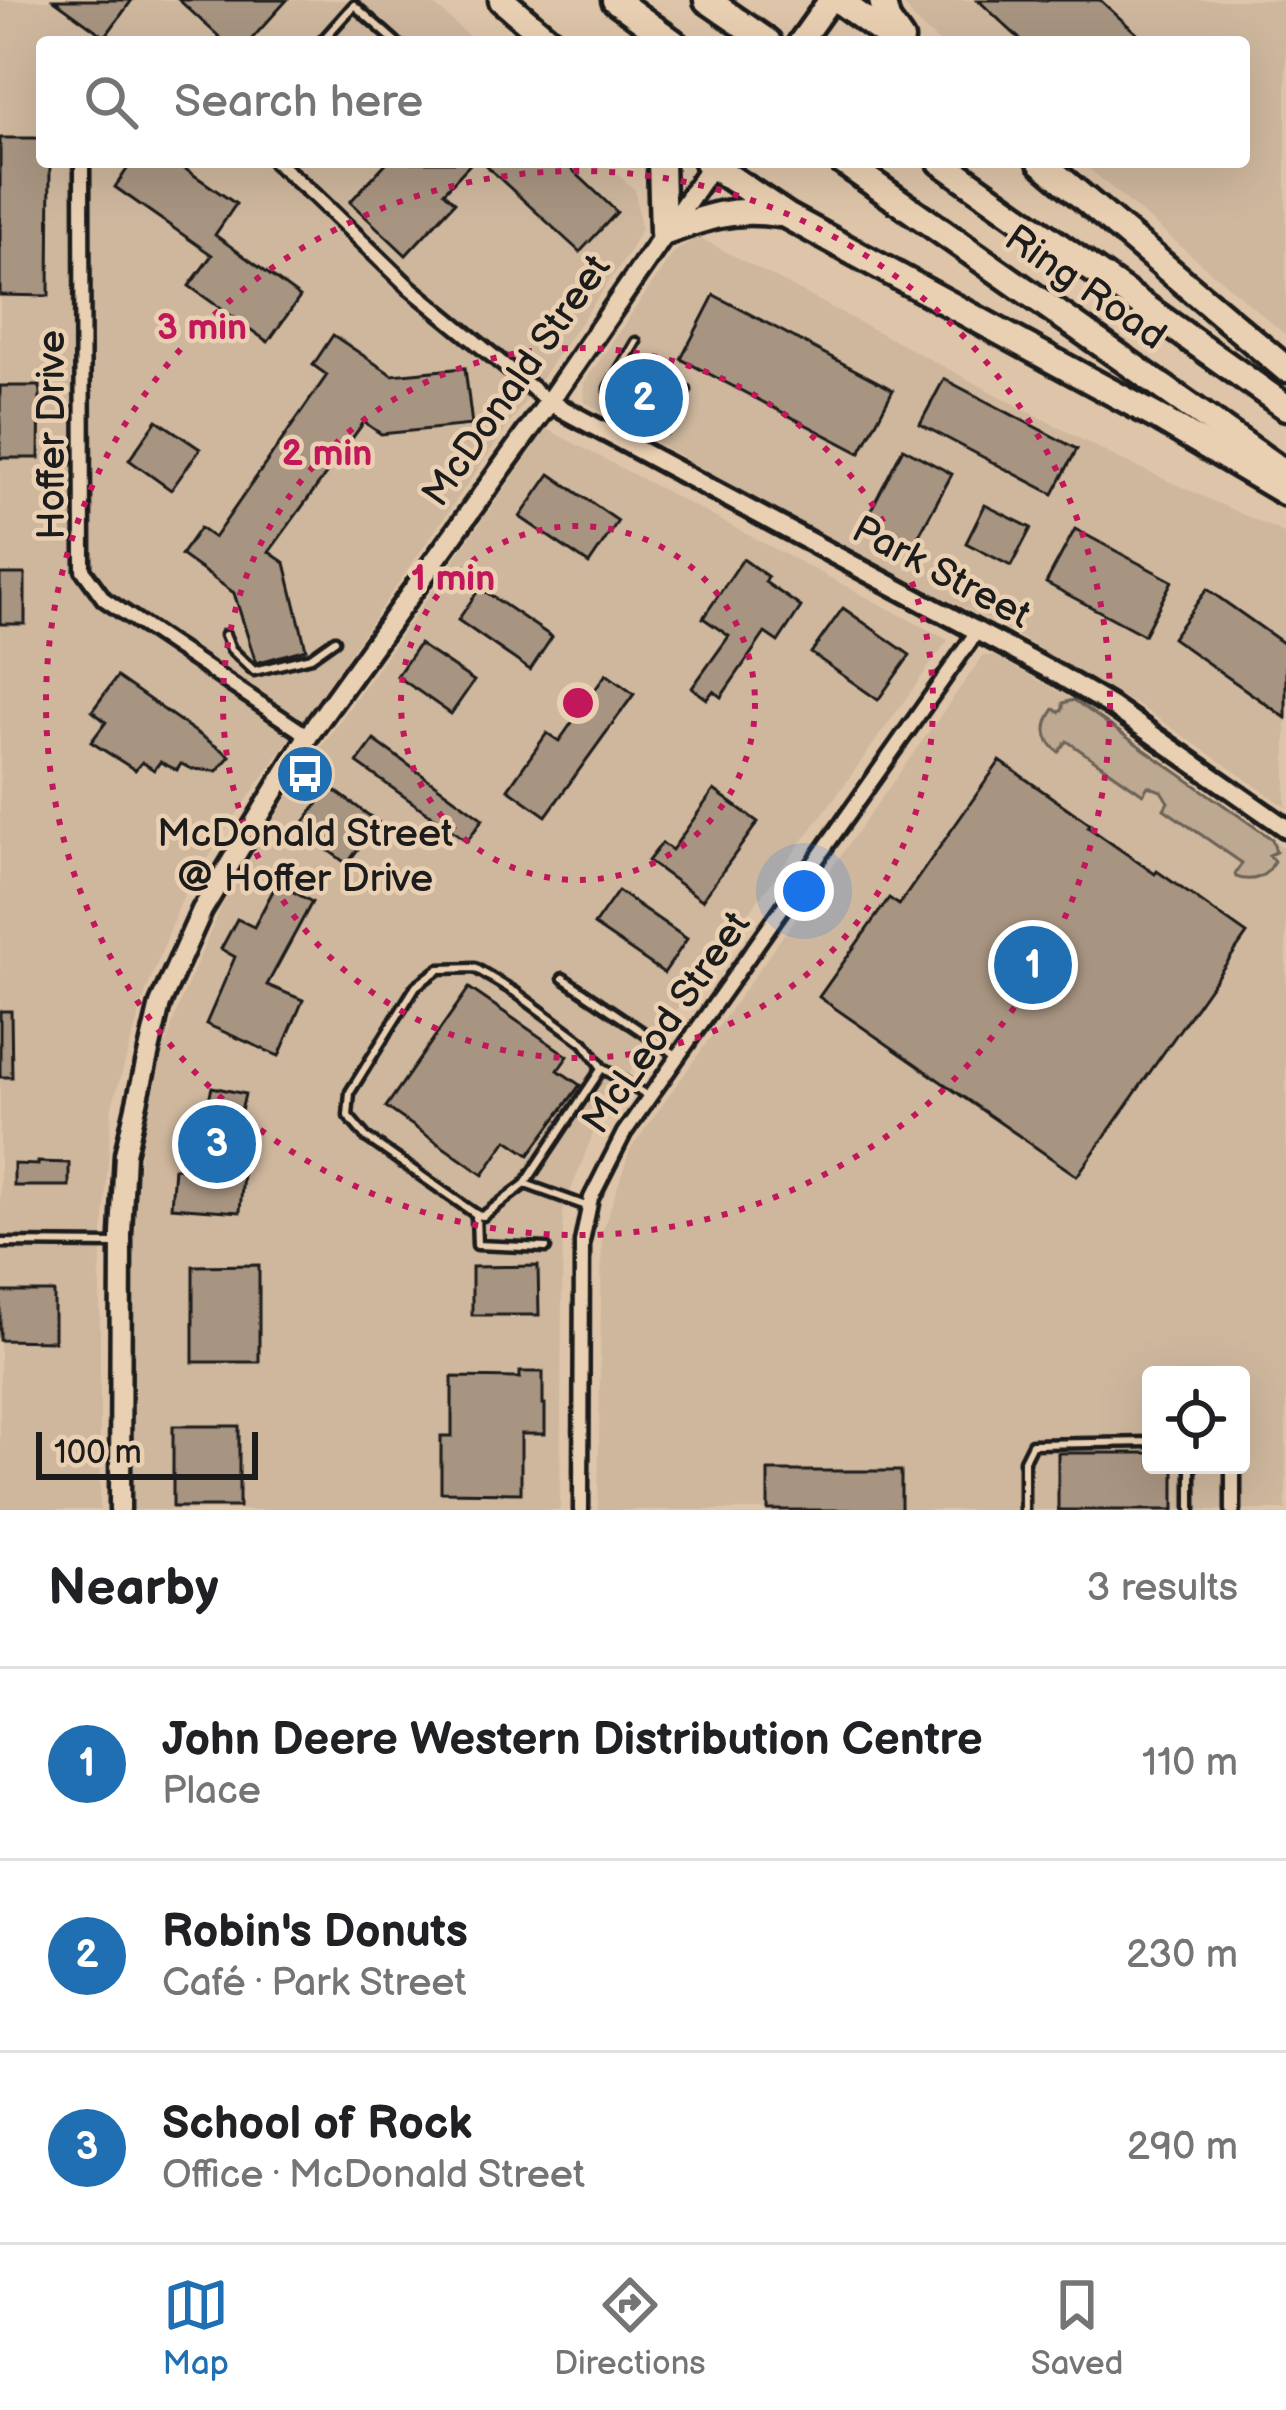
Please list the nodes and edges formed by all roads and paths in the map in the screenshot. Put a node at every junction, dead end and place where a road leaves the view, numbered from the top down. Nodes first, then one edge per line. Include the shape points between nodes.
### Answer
1 (502, 0) edge
2 (615, 0) edge
3 (707, 0) edge
4 (834, 0) edge
5 (882, 0) edge
6 (326, 36) edge
7 (389, 36) edge
8 (544, 36) edge
9 (665, 36) edge
10 (758, 36) edge
11 (805, 36) edge
12 (890, 36) edge
13 (896, 36) edge
14 (82, 168) edge
15 (283, 168) edge
16 (661, 168) edge
17 (708, 168) edge
18 (718, 168) edge
19 (852, 168) edge
20 (949, 168) edge
21 (1047, 168) edge
22 (787, 215) junction
23 (663, 233) junction
24 (636, 343) dead end
25 (1286, 369) edge
26 (686, 390) dead end
27 (549, 402) junction
28 (1286, 407) edge
29 (1286, 474) edge
30 (1286, 493) edge
31 (978, 630) junction
32 (225, 635) dead end
33 (335, 640) dead end
34 (308, 736) junction
35 (1286, 828) edge
36 (562, 978) dead end
37 (678, 1056) junction
38 (602, 1068) junction
39 (650, 1097) junction
40 (525, 1184) junction
41 (589, 1207) junction
42 (476, 1214) junction
43 (0, 1243) edge
44 (121, 1244) junction
45 (546, 1249) dead end
46 (1142, 1442) edge
47 (1191, 1474) edge
48 (1234, 1474) edge
49 (120, 1510) edge
50 (581, 1510) edge
51 (1024, 1510) edge
52 (1191, 1510) edge
53 (1233, 1510) edge

1 - 8 highway
2 - 9 highway
3 - 10 highway
4 - 11 main road
4 - 12 highway
5 - 13 highway
6 - 7 lane via 354,5
14 - 34 street, Hoffer Drive via 83,569 104,599
15 - 27 street via 409,287
16 - 23 highway
17 - 23 main road, McDonald Street
18 - 22 highway
19 - 29 highway, Ring Road
20 - 28 highway, Ring Road
21 - 25 highway
22 - 23 highway via 727,212
22 - 30 highway
23 - 27 main road, McDonald Street
24 - 26 lane via 609,388 611,400 664,429
27 - 31 street, Park Street
27 - 34 main road, McDonald Street
31 - 35 street, Park Street via 1112,706
31 - 37 street, McLeod Street
32 - 33 lane via 254,671 311,657
34 - 44 main road, McDonald Street via 202,910 160,1004 125,1154
36 - 37 lane
37 - 39 street, McLeod Street
38 - 39 lane
38 - 40 lane
38 - 42 lane via 584,1042 475,968 439,969 416,986 350,1092 348,1116
39 - 41 street, McLeod Street
40 - 41 lane
40 - 42 lane
41 - 50 street, McLeod Street via 582,1242
42 - 45 lane via 477,1245
43 - 44 lane
44 - 49 main road, McDonald Street
46 - 51 lane via 1032,1444 1024,1460
47 - 52 lane
48 - 53 street

